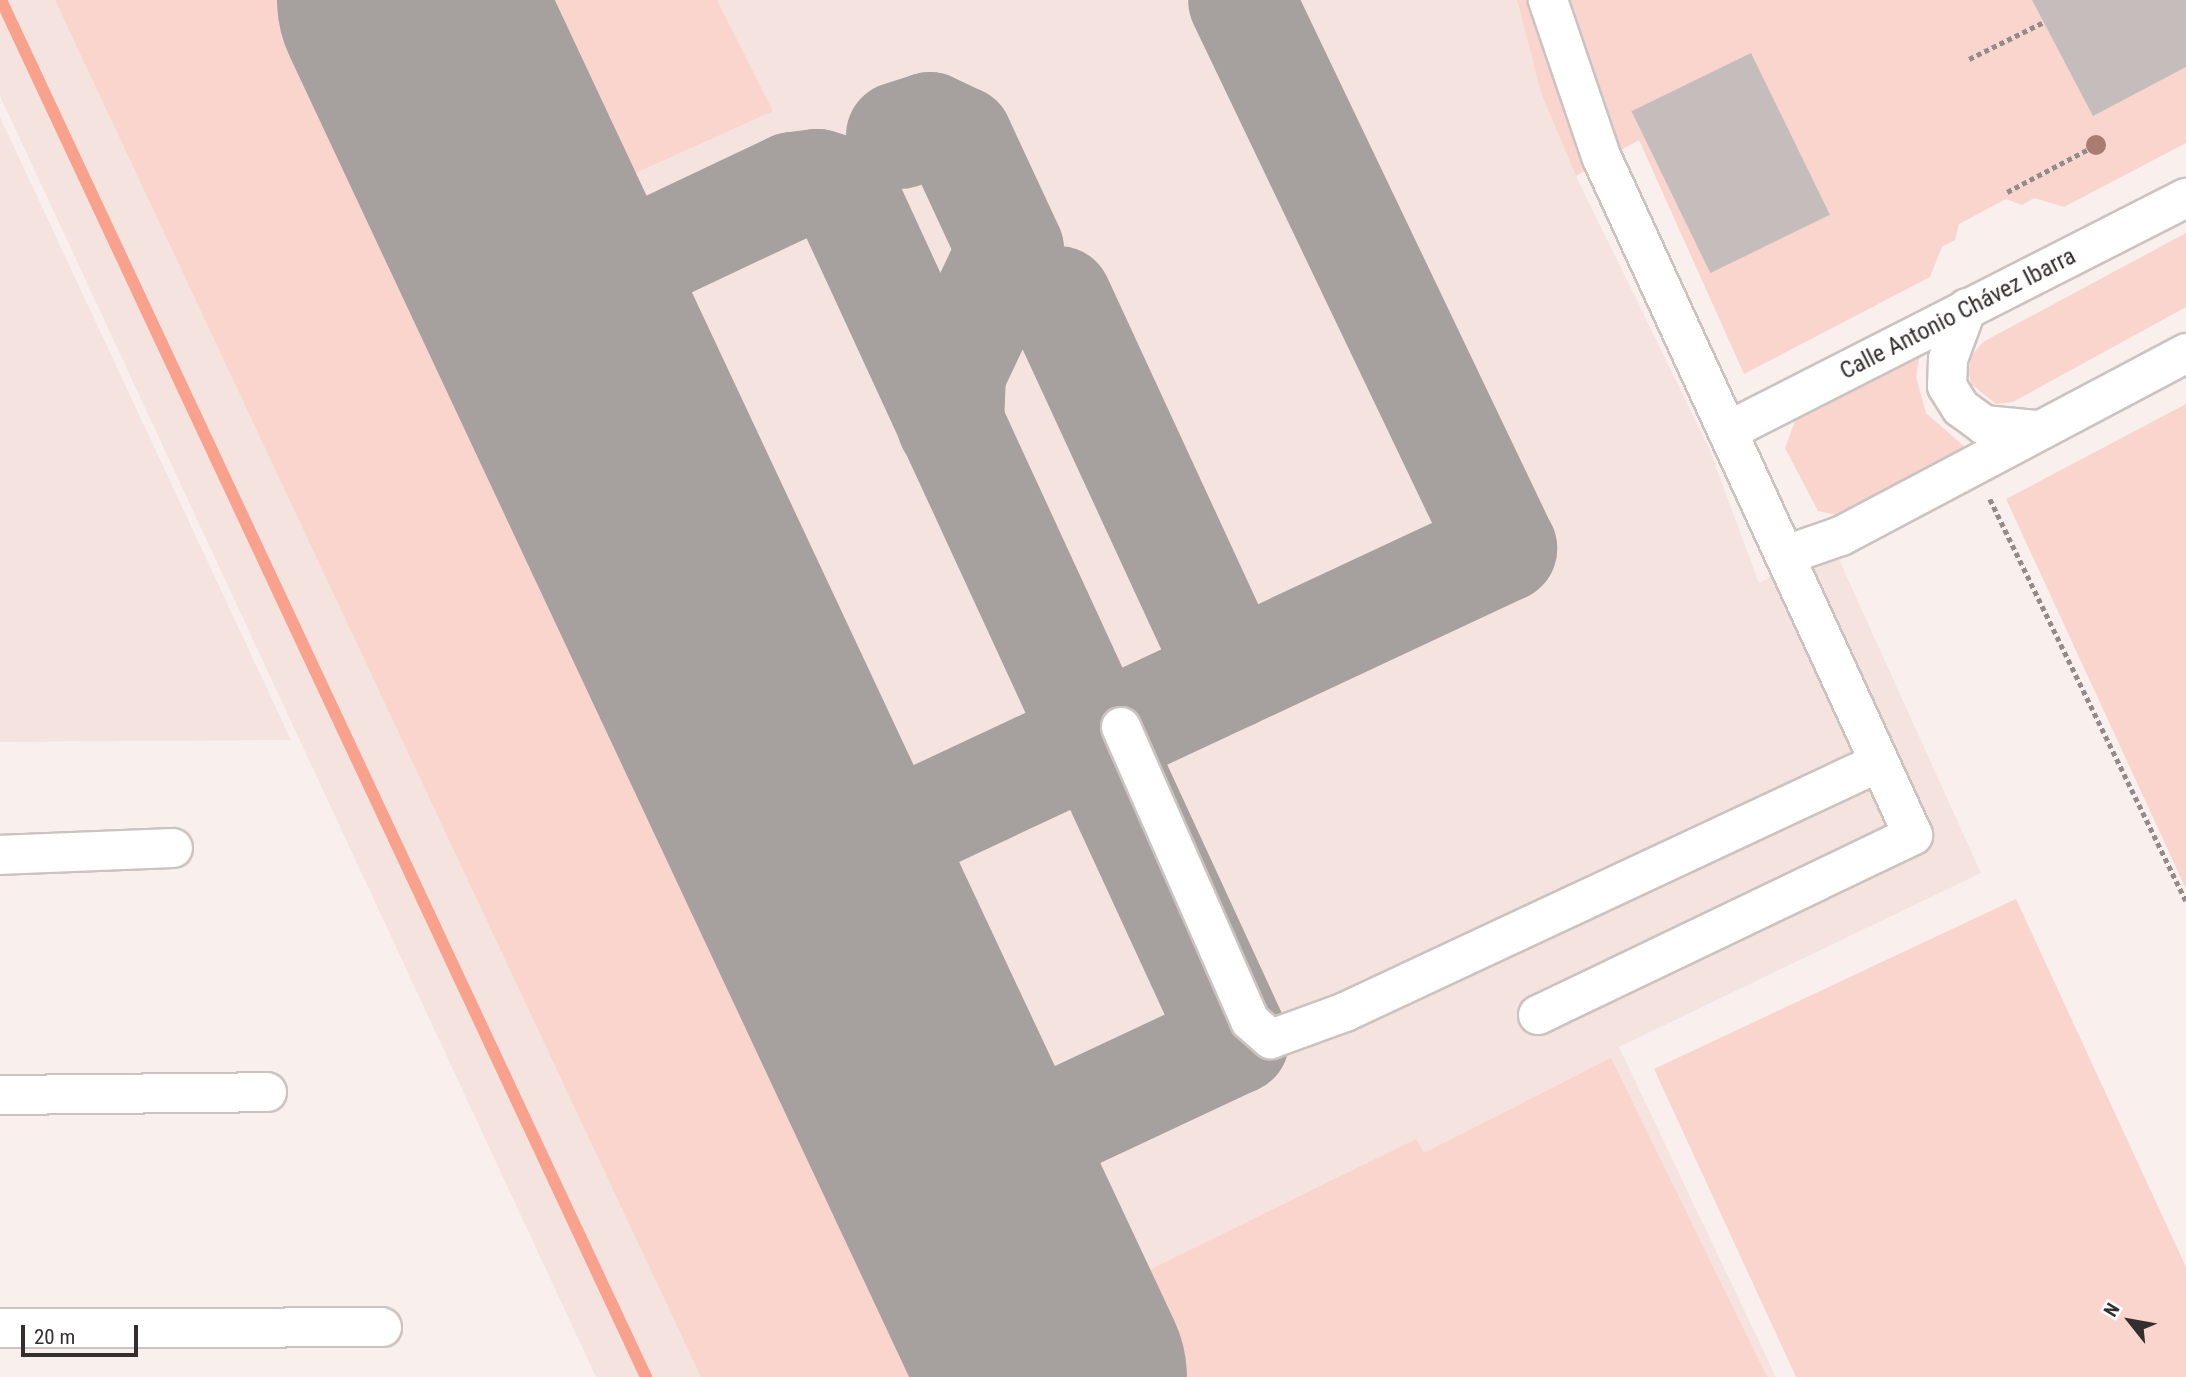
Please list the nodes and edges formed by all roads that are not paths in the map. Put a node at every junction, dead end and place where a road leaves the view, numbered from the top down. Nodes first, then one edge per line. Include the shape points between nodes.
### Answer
1 (1548, 0) edge
2 (2186, 198) edge
3 (1967, 309) junction
4 (2186, 353) edge
5 (1730, 430) junction
6 (2036, 430) junction
7 (1786, 555) junction
8 (1121, 727) dead end
9 (1878, 763) junction
10 (173, 848) dead end
11 (0, 855) edge
12 (1538, 1015) dead end
13 (267, 1092) dead end
14 (0, 1095) edge
15 (382, 1327) dead end
16 (0, 1328) edge

1 - 5 street via 1601,156
2 - 3 street, Calle Antonio Chávez Ibarra
3 - 5 street, Calle Antonio Chávez Ibarra
3 - 6 street via 1948,359 1947,386 1961,408 1984,425
4 - 6 street
5 - 7 street
6 - 7 street via 1841,536
7 - 9 street
8 - 9 street via 1250,1021 1271,1039 1345,1012
9 - 12 street via 1913,835
10 - 11 street
13 - 14 street
15 - 16 street

